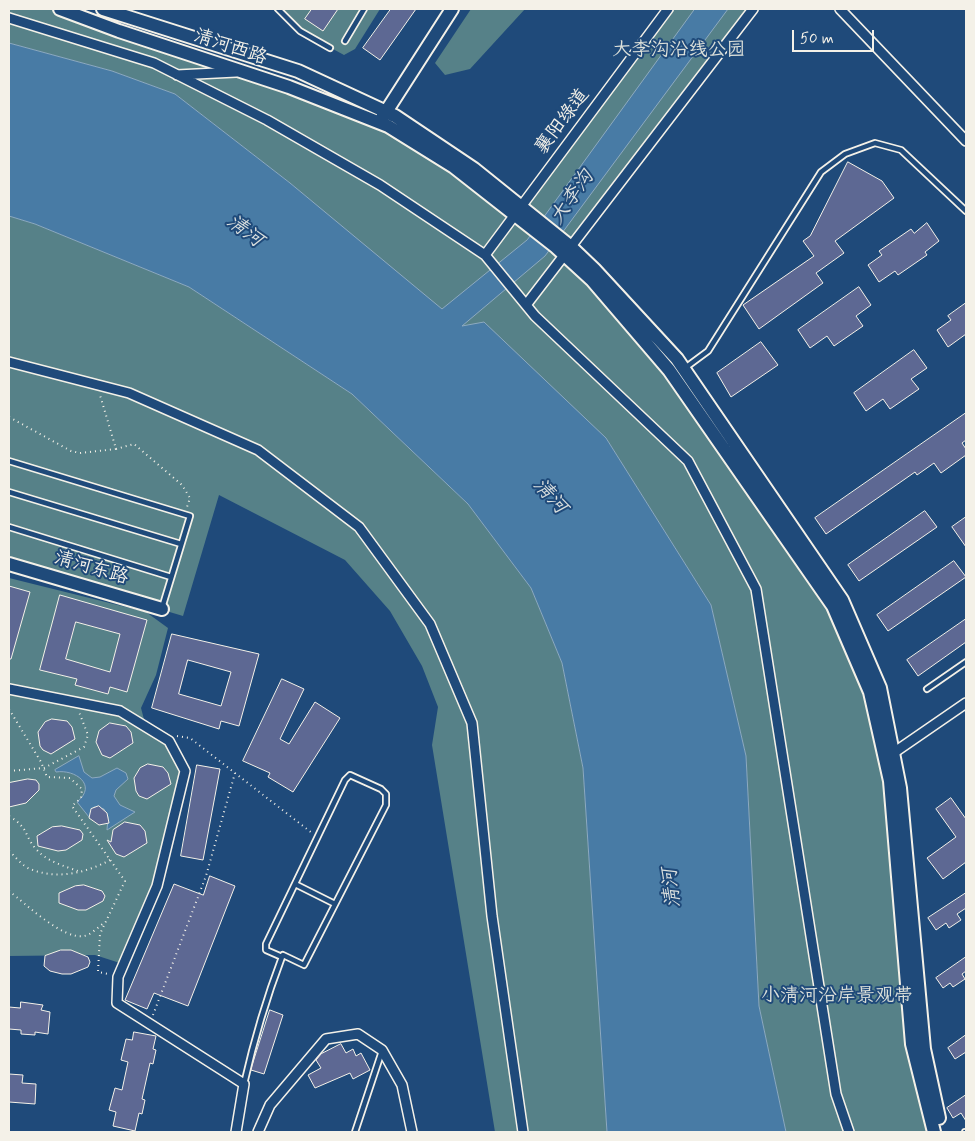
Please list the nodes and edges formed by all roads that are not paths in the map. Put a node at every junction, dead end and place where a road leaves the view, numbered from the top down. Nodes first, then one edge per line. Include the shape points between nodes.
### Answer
1 (60, 9) edge
2 (103, 9) edge
3 (278, 9) edge
4 (364, 9) edge
5 (452, 9) edge
6 (668, 9) edge
7 (753, 9) edge
8 (840, 9) edge
9 (120, 11) edge
10 (9, 18) edge
11 (345, 41) dead end
12 (330, 48) dead end
13 (243, 72) junction
14 (176, 75) junction
15 (384, 120) junction
16 (966, 140) edge
17 (966, 211) edge
18 (521, 212) junction
19 (564, 248) junction
20 (488, 259) junction
21 (524, 303) junction
22 (9, 362) edge
23 (684, 369) junction
24 (9, 461) edge
25 (9, 492) edge
26 (9, 527) edge
27 (181, 544) junction
28 (9, 564) edge
29 (171, 576) junction
30 (162, 609) joint
31 (966, 662) edge
32 (9, 689) edge
33 (927, 689) dead end
34 (966, 703) edge
35 (889, 756) junction
36 (295, 884) junction
37 (335, 904) junction
38 (282, 957) junction
39 (382, 1050) junction
40 (244, 1084) junction
41 (236, 1132) edge
42 (258, 1132) edge
43 (355, 1132) edge
44 (412, 1132) edge
45 (523, 1132) edge
46 (849, 1132) edge
47 (934, 1132) edge
48 (942, 1132) edge

1 - 13 main road, 清河西路
2 - 9 main road
3 - 12 lane via 300,31
4 - 11 lane
5 - 15 main road
6 - 18 street, 襄阳绿道
7 - 19 street
8 - 16 street
9 - 15 main road via 298,71
10 - 14 street via 154,63
13 - 14 street
13 - 15 main road, 清河西路
14 - 20 street via 267,120 380,185
15 - 18 main road
17 - 23 lane via 901,150 875,142 845,154 821,172 708,351
18 - 19 main road
18 - 20 street, 襄阳绿道
19 - 21 street
19 - 23 main road via 594,269
19 - 35 main road via 669,370 833,606 870,692
20 - 21 street
21 - 46 street via 688,461 756,590 836,1094
22 - 45 street via 128,393 258,450 359,527 430,624 472,723 492,916
23 - 35 main road via 842,600 880,688
24 - 27 lane via 186,514 190,516
25 - 27 lane
26 - 29 lane
27 - 29 lane
28 - 30 main road, 清河东路
29 - 30 lane
31 - 33 lane
32 - 40 street via 120,711 169,741 185,771 157,886 118,977 117,1003
34 - 35 street
35 - 47 main road via 912,1044
35 - 48 main road via 900,788 924,1049
36 - 37 lane
36 - 37 lane via 345,780 350,775 382,789 386,794 386,805
36 - 38 lane via 266,944 266,950
37 - 38 lane via 304,965
38 - 40 lane via 262,1013
39 - 42 street via 358,1034 326,1039 270,1105
39 - 43 lane
39 - 44 street via 402,1086
40 - 41 street

